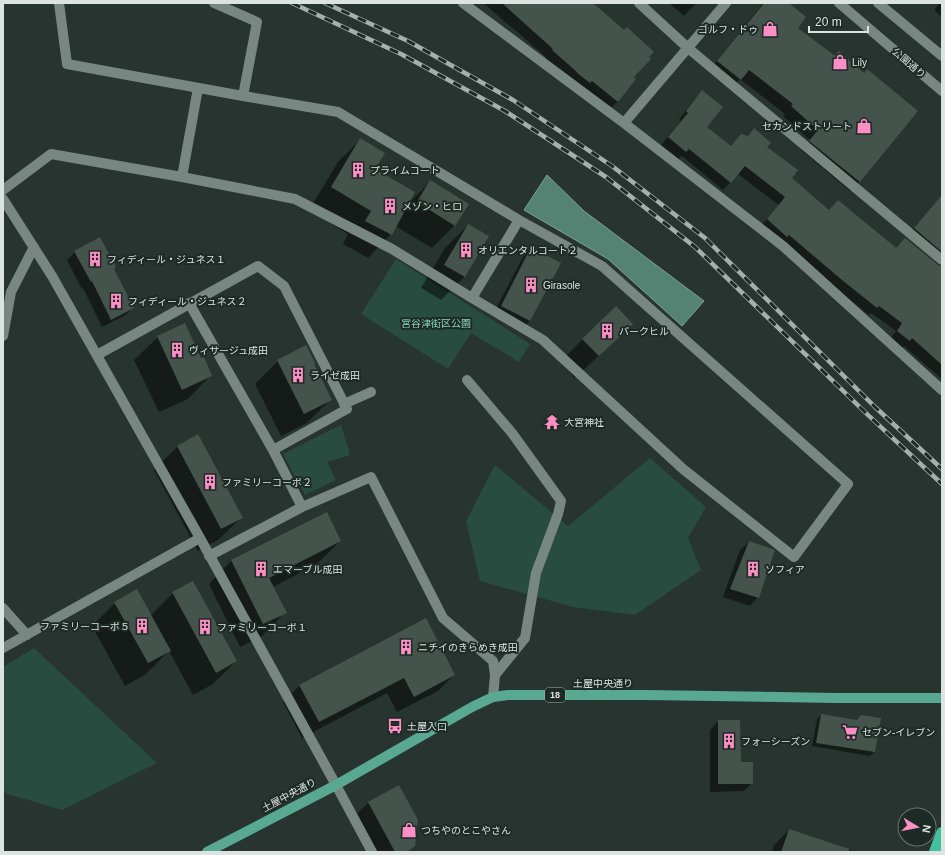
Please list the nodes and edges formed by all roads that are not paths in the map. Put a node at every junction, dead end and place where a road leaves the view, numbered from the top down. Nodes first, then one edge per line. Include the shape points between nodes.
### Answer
1 (58, 3) edge
2 (214, 3) edge
3 (463, 3) edge
4 (639, 3) edge
5 (726, 3) edge
6 (839, 3) edge
7 (878, 3) edge
8 (688, 48) junction
9 (942, 56) edge
10 (198, 88) junction
11 (942, 91) edge
12 (244, 96) junction
13 (624, 122) junction
14 (182, 177) junction
15 (3, 190) edge
16 (3, 199) edge
17 (519, 220) junction
18 (34, 247) junction
19 (942, 260) edge
20 (472, 298) junction
21 (189, 303) junction
22 (3, 336) edge
23 (97, 355) junction
24 (467, 380) dead end
25 (942, 390) edge
26 (370, 392) dead end
27 (344, 404) junction
28 (273, 450) junction
29 (302, 507) junction
30 (200, 538) junction
31 (209, 556) junction
32 (3, 608) edge
33 (27, 635) junction
34 (3, 648) edge
35 (495, 675) junction
36 (493, 697) junction
37 (942, 698) edge
38 (336, 785) junction
39 (942, 833) edge
40 (207, 852) edge
41 (372, 852) edge
42 (935, 852) edge

1 - 10 street via 67,64
2 - 12 street via 257,22
3 - 13 street
4 - 8 street
5 - 8 street
6 - 11 street, 公園通り
7 - 9 street
8 - 13 street
8 - 19 street
10 - 12 street
10 - 14 street
12 - 17 street via 338,112
13 - 25 street via 784,246
14 - 15 street via 51,154
14 - 20 street via 295,199 392,249
16 - 18 street
17 - 20 street
17 - 20 street via 602,266 848,484 794,557 684,469 543,340
18 - 22 street via 11,292
18 - 23 street
21 - 23 street
21 - 27 street via 258,266 284,286
21 - 28 street
23 - 30 street
24 - 35 street via 512,433 561,501 536,573 525,638
26 - 27 street
27 - 28 street via 347,409
28 - 29 street
29 - 31 street
29 - 35 street via 371,477 443,618 493,661
30 - 31 street
30 - 33 street
31 - 38 street
32 - 33 street
33 - 34 street
35 - 36 street
36 - 37 main road, 土屋中央通り / 18 via 646,695
36 - 38 main road, 土屋中央通り / 18
38 - 40 main road, 土屋中央通り / 18
38 - 41 street
39 - 42 highway

